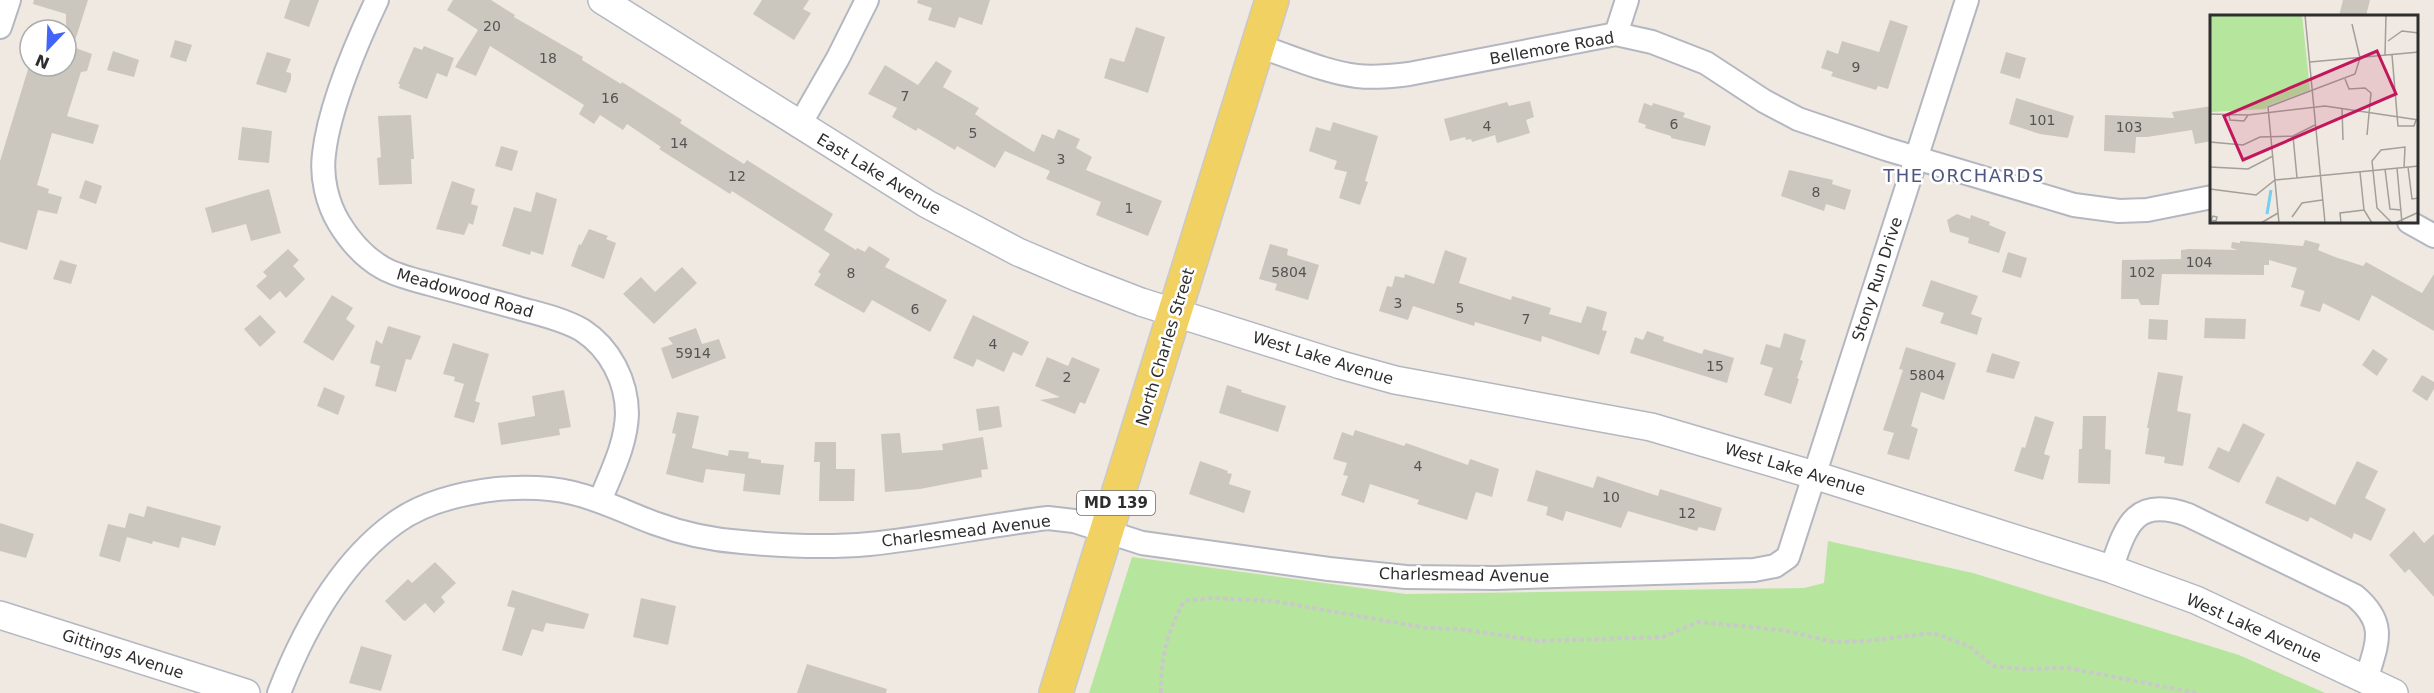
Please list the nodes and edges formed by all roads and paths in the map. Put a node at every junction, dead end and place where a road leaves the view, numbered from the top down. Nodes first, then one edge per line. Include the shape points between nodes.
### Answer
1 (9, 0) edge
2 (377, 0) edge
3 (602, 0) edge
4 (867, 0) edge
5 (1272, 0) edge
6 (1627, 0) edge
7 (1966, 0) edge
8 (0, 27) edge
9 (1616, 34) junction
10 (1258, 46) junction
11 (799, 126) junction
12 (1917, 157) junction
13 (2210, 197) edge
14 (2413, 224) edge
15 (2434, 236) edge
16 (1176, 313) junction
17 (1814, 475) junction
18 (600, 501) junction
19 (1107, 532) junction
20 (1788, 557) joint
21 (2110, 569) junction
22 (0, 616) edge
23 (2366, 680) junction
24 (246, 693) edge
25 (279, 693) edge
26 (1056, 693) edge
27 (1161, 693) edge
28 (2197, 693) edge
29 (2394, 693) edge

1 - 8 street
2 - 18 street, Meadowood Road via 330,122 324,155 332,211 363,254 384,269 551,317 582,330 603,349 626,393 627,415 624,441
3 - 11 street, East Lake Avenue
4 - 11 street
5 - 10 main road, North Charles Street / MD 139
6 - 9 street
7 - 12 street, Stony Run Drive
9 - 10 street, Bellemore Road via 1381,77 1331,70
9 - 12 street, Bellemore Road via 1653,42 1706,63 1798,119
10 - 16 main road, North Charles Street / MD 139
11 - 16 street, East Lake Avenue via 927,204 1018,252
12 - 13 street, Bellemore Road via 2092,209 2147,210
12 - 17 street, Stony Run Drive
14 - 15 street
16 - 17 street, West Lake Avenue via 1395,380 1651,427
16 - 19 main road, North Charles Street / MD 139
17 - 20 street, Stony Run Drive
17 - 21 street, West Lake Avenue
18 - 19 street, Charlesmead Avenue via 655,524 694,534 788,546 869,544 1048,518 1074,521
18 - 25 street, Charlesmead Avenue via 544,488 481,491 427,505 396,522 371,544 329,595 303,639
19 - 20 street, Charlesmead Avenue via 1142,543 1406,577 1754,570 1775,566
19 - 26 main road, North Charles Street / MD 139
21 - 23 street, West Lake Avenue via 2231,615
21 - 23 street via 2133,519 2161,508 2188,514 2355,596 2369,608 2377,623 2377,645
22 - 24 street, Gittings Avenue
23 - 29 street, West Lake Avenue
27 - 28 path via 1161,662 1171,625 1184,601 1212,598 1274,600 1427,628 1539,640 1663,637 1698,622 1782,630 1834,642 1933,633 1969,646 1993,666 2068,668

